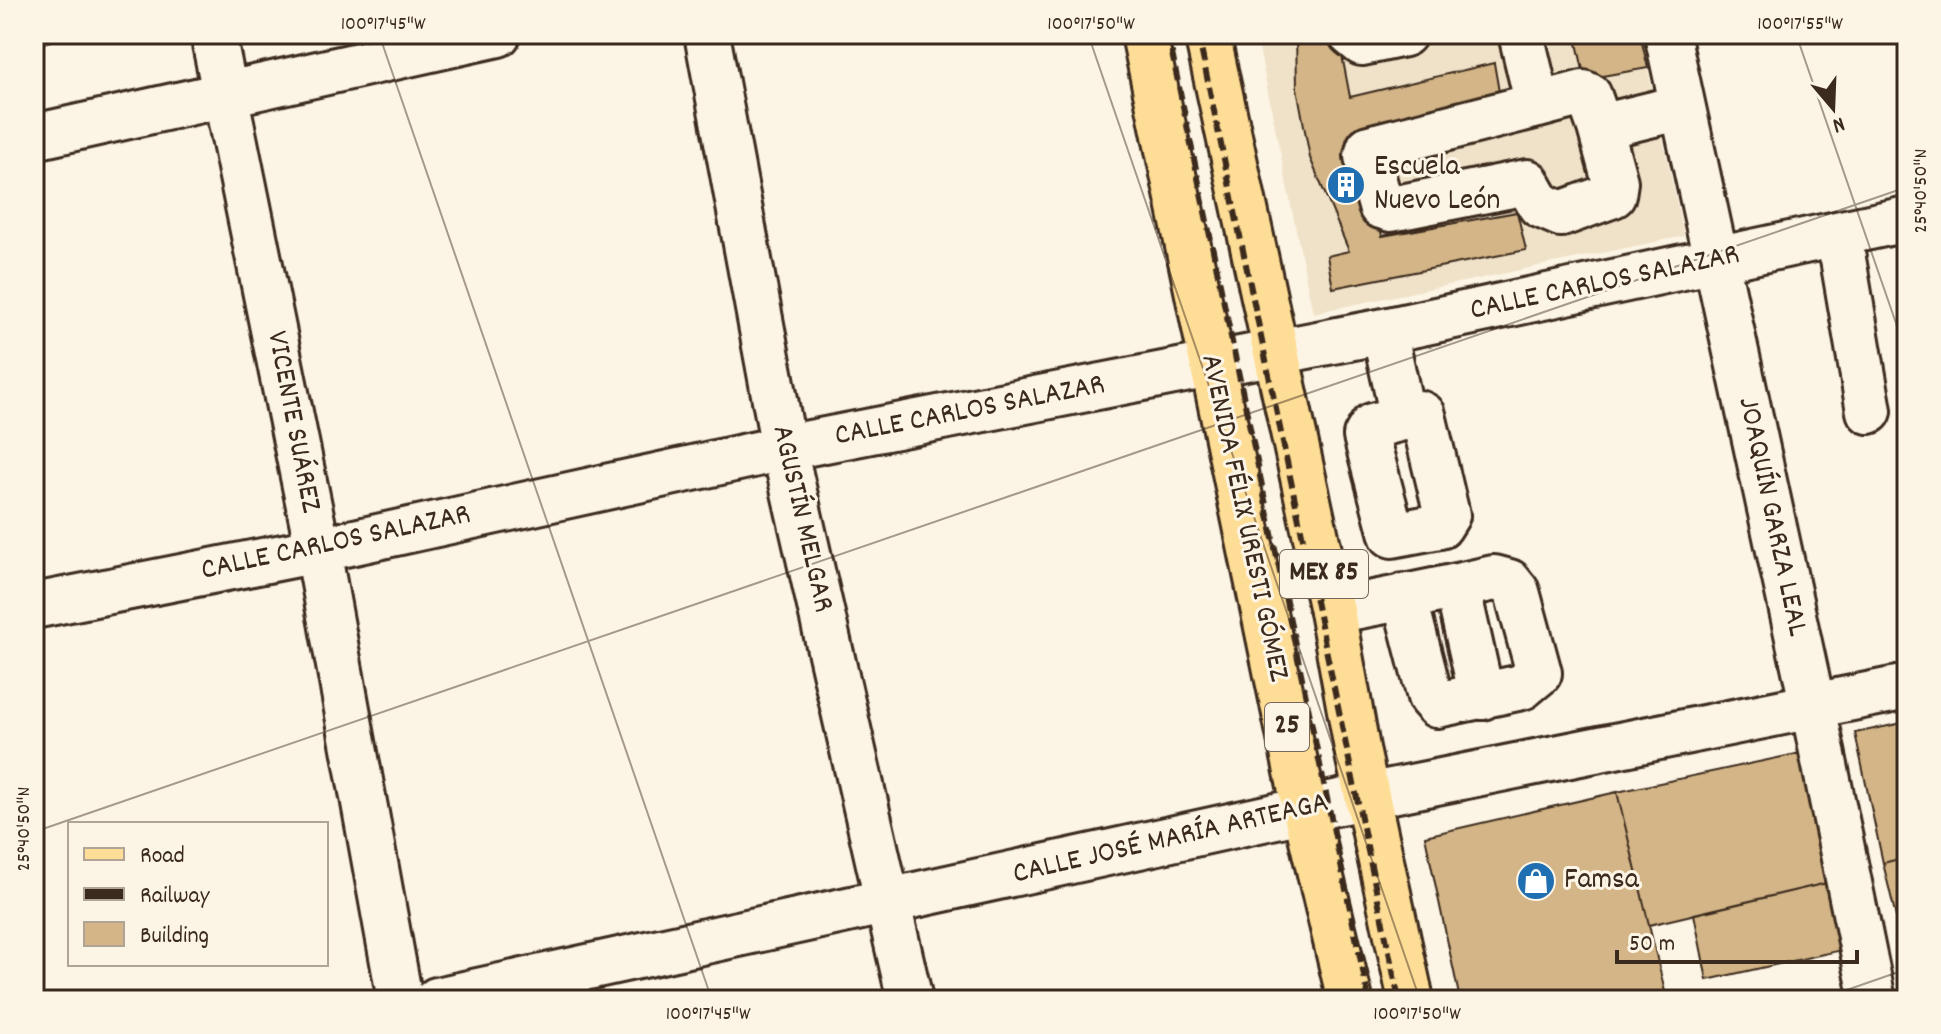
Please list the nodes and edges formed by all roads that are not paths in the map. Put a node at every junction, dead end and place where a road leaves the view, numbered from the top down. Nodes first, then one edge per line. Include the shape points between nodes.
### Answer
1 (213, 34) edge
2 (498, 34) edge
3 (707, 34) edge
4 (1144, 34) edge
5 (1207, 34) edge
6 (1351, 34) edge
7 (1404, 34) edge
8 (1521, 34) edge
9 (1667, 34) edge
10 (226, 96) junction
11 (1538, 105) junction
12 (1682, 107) junction
13 (1600, 127) junction
14 (34, 137) edge
15 (1907, 219) edge
16 (1835, 235) junction
17 (1715, 260) junction
18 (1384, 331) junction
19 (1273, 353) junction
20 (1210, 366) junction
21 (1869, 411) dead end
22 (1403, 418) dead end
23 (784, 448) junction
24 (318, 550) junction
25 (1457, 586) junction
26 (1404, 596) junction
27 (34, 606) edge
28 (1332, 611) junction
29 (1269, 643) joint
30 (1907, 687) edge
31 (1482, 697) junction
32 (1813, 707) junction
33 (1367, 796) junction
34 (1305, 810) junction
35 (890, 904) junction
36 (400, 1000) edge
37 (437, 1000) edge
38 (910, 1000) edge
39 (1350, 1000) edge
40 (1411, 1000) edge
41 (1873, 1000) edge

1 - 10 street, VICENTE SUÁREZ
2 - 10 street
3 - 23 street, AGUSTÍN MELGAR
4 - 20 main road, AVENIDA FÉLIX URESTI GÓMEZ / MEX 85
5 - 19 main road, MEX 85
6 - 7 street via 1362,43
8 - 11 street
9 - 12 street, JOAQUÍN GARZA LEAL
10 - 14 street
10 - 24 street, VICENTE SUÁREZ
11 - 13 street via 1583,93 1589,96
11 - 13 street via 1369,148 1381,206 1391,209 1516,181 1527,182 1540,205 1561,214 1613,195 1615,182
12 - 13 street
12 - 17 street, JOAQUÍN GARZA LEAL
15 - 16 street, CALLE CARLOS SALAZAR
16 - 17 street, CALLE CARLOS SALAZAR
16 - 21 street
17 - 18 street, CALLE CARLOS SALAZAR
17 - 32 street, JOAQUÍN GARZA LEAL
18 - 19 street, CALLE CARLOS SALAZAR
18 - 22 street
19 - 20 street, CALLE CARLOS SALAZAR
19 - 28 main road, MEX 85
20 - 23 street, CALLE CARLOS SALAZAR
20 - 29 main road, AVENIDA FÉLIX URESTI GÓMEZ / MEX 85
23 - 24 street, CALLE CARLOS SALAZAR
23 - 35 street, AGUSTÍN MELGAR
24 - 27 street, CALLE CARLOS SALAZAR
24 - 36 street, VICENTE SUÁREZ
25 - 26 street
25 - 31 street
25 - 31 street via 1494,578 1509,582 1517,592 1539,673 1522,687
26 - 28 street
26 - 31 street via 1430,697 1437,705
28 - 33 main road, MEX 85
29 - 34 main road, AVENIDA FÉLIX URESTI GÓMEZ / 25
30 - 32 street, CALLE JOSÉ MARÍA ARTEAGA
32 - 33 street, CALLE JOSÉ MARÍA ARTEAGA
32 - 41 street, JOAQUÍN GARZA LEAL
33 - 34 street, CALLE JOSÉ MARÍA ARTEAGA
33 - 40 main road, MEX 85
34 - 35 street, CALLE JOSÉ MARÍA ARTEAGA
34 - 39 main road, AVENIDA FÉLIX URESTI GÓMEZ
35 - 37 street, CALLE JOSÉ MARÍA ARTEAGA
35 - 38 street, AGUSTÍN MELGAR

